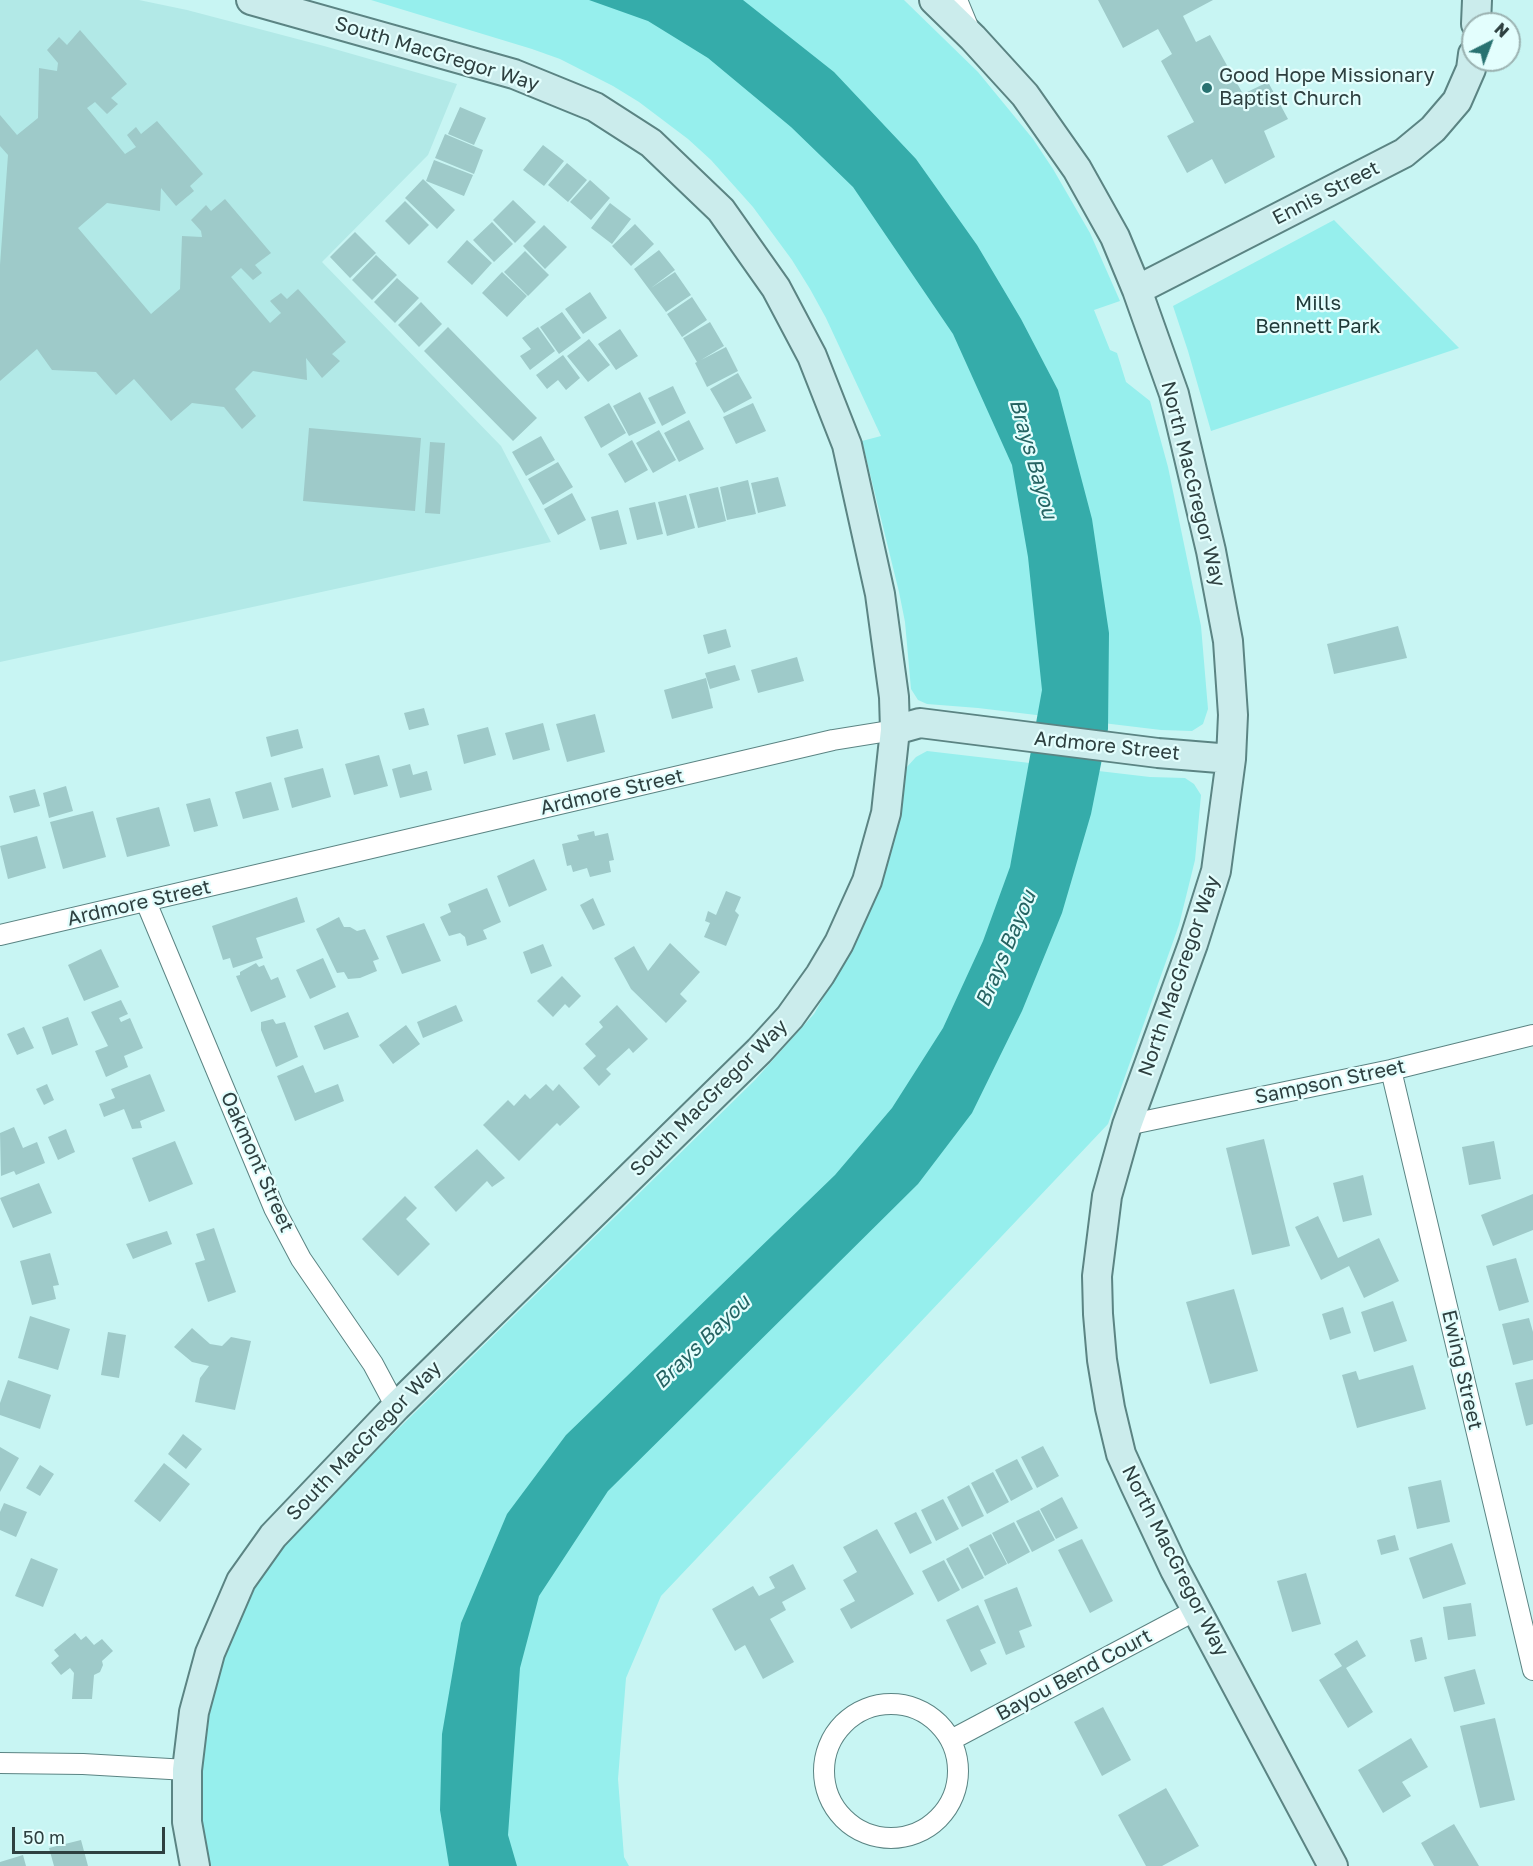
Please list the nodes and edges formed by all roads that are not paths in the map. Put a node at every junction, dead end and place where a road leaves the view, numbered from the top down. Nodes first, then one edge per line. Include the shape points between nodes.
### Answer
1 (251, 0) edge
2 (934, 0) edge
3 (957, 0) edge
4 (972, 38) junction
5 (1470, 72) edge
6 (1137, 290) junction
7 (895, 730) junction
8 (1231, 759) junction
9 (146, 902) junction
10 (0, 935) edge
11 (1533, 1035) edge
12 (1391, 1070) junction
13 (1126, 1125) junction
14 (396, 1407) junction
15 (1198, 1610) junction
16 (1533, 1670) edge
17 (951, 1740) junction
18 (0, 1763) edge
19 (186, 1770) junction
20 (195, 1866) edge
21 (1333, 1866) edge

1 - 7 main road, South MacGregor Way via 514,74 595,107 651,143 721,210 776,288 812,356 846,445 880,594
2 - 4 main road, North MacGregor Way
3 - 4 street
4 - 6 main road, North MacGregor Way via 1025,95 1077,169 1115,237
5 - 6 main road, Ennis Street via 1457,101 1433,129 1404,153
6 - 8 main road, North MacGregor Way via 1174,394 1219,589 1228,640 1233,714
7 - 8 main road, Ardmore Street via 920,723
7 - 9 street, Ardmore Street via 833,740
7 - 14 main road, South MacGregor Way via 886,813 867,881 839,943 790,1017
8 - 13 main road, North MacGregor Way via 1216,871
9 - 10 street, Ardmore Street
9 - 14 street, Oakmont Street via 274,1208 301,1259 373,1364
11 - 12 street, Sampson Street
12 - 13 street, Sampson Street
12 - 16 street, Ewing Street
13 - 15 main road, North MacGregor Way via 1107,1196 1100,1252 1098,1314 1102,1360 1122,1454
14 - 19 main road, South MacGregor Way via 273,1536 241,1581 210,1653 194,1712
15 - 17 street, Bayou Bend Court
15 - 21 main road, North MacGregor Way
17 - 17 street via 921,1710 879,1704 859,1711 842,1723 830,1740 823,1761 830,1802 843,1819 860,1831 881,1838 902,1838 922,1831 939,1819 958,1781
18 - 19 street
19 - 20 main road, South MacGregor Way via 187,1822

